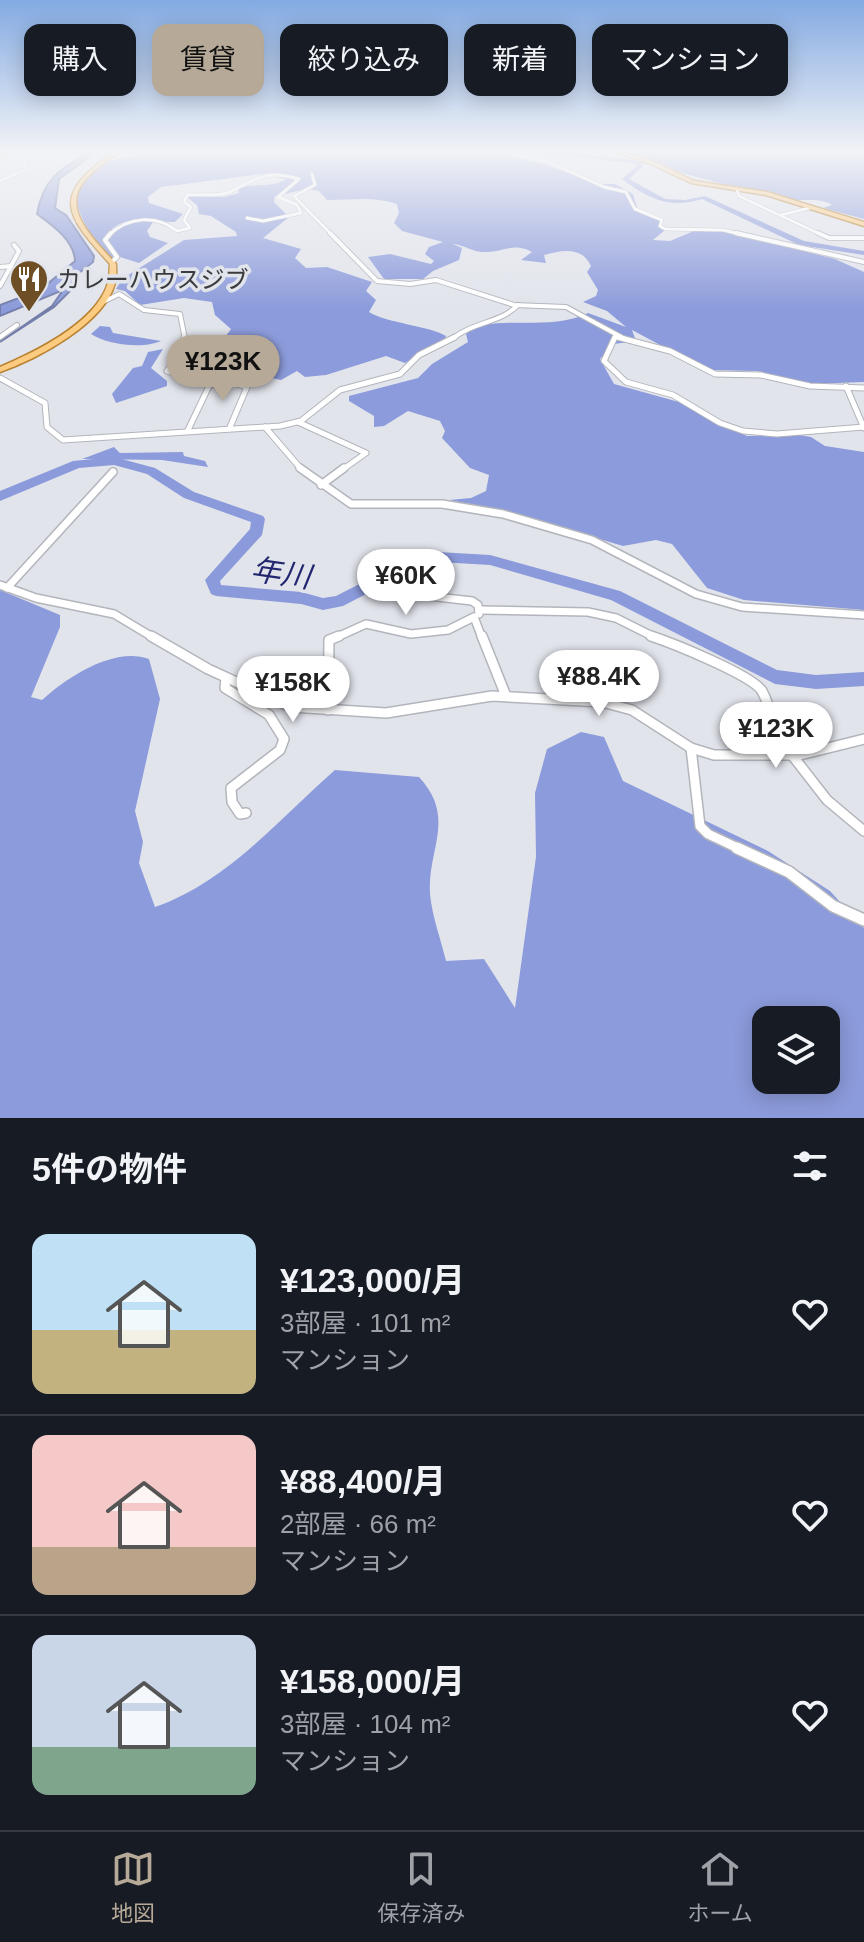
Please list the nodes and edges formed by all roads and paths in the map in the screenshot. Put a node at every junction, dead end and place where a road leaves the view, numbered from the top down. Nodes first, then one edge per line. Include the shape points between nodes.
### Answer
1 (73, 204) edge
2 (187, 204) edge
3 (295, 204) edge
4 (302, 204) edge
5 (632, 204) edge
6 (757, 204) edge
7 (798, 204) edge
8 (809, 208) junction
9 (781, 215) junction
10 (247, 218) dead end
11 (864, 224) edge
12 (864, 238) edge
13 (14, 245) dead end
14 (112, 262) junction
15 (864, 262) edge
16 (11, 266) junction
17 (0, 267) edge
18 (0, 286) edge
19 (101, 303) junction
20 (518, 305) junction
21 (17, 325) dead end
22 (615, 336) junction
23 (0, 337) edge
24 (0, 370) edge
25 (0, 378) edge
26 (210, 385) junction
27 (846, 386) junction
28 (864, 388) edge
29 (298, 422) junction
30 (230, 427) junction
31 (265, 427) junction
32 (864, 427) edge
33 (188, 430) junction
34 (113, 472) dead end
35 (321, 485) junction
36 (3, 586) edge
37 (428, 596) dead end
38 (477, 613) junction
39 (864, 615) edge
40 (226, 678) junction
41 (506, 696) junction
42 (328, 710) junction
43 (864, 739) edge
44 (691, 748) junction
45 (787, 755) junction
46 (246, 813) dead end
47 (864, 831) edge
48 (864, 920) edge

1 - 14 main road via 77,221
2 - 14 street via 191,207 184,220 190,228 177,231 168,223 146,220 120,225 105,240 117,257
3 - 10 street via 301,213 263,221
4 - 20 street via 377,281 436,280
5 - 15 street via 662,220 665,229 723,230
6 - 9 street
7 - 8 main road
8 - 9 street
8 - 11 main road
9 - 12 street via 831,238
13 - 16 street via 19,251
14 - 19 main road via 113,277
16 - 17 street
16 - 18 street
19 - 24 main road via 68,335
19 - 26 street via 119,294 152,313 178,313 186,346 167,371
20 - 22 street via 566,307
20 - 29 street via 507,316 471,324 419,355 400,374 334,393
21 - 23 street
22 - 27 street via 670,351 715,374
22 - 32 street via 604,361 621,382 675,396 731,428 799,432
25 - 33 street via 45,403 47,427 63,440
26 - 30 street via 230,382 247,387
26 - 33 street
27 - 28 street
27 - 32 street
29 - 31 street
29 - 35 street via 366,453
30 - 31 street
30 - 33 street
31 - 35 street via 293,463
34 - 36 street
35 - 39 street via 351,504 462,506 592,540 696,594 742,607
36 - 40 street via 114,614
37 - 38 street via 472,601
38 - 41 street
38 - 42 street via 441,631 407,634 366,624 330,638
38 - 45 street via 599,614 690,650 760,687 775,721 773,737
40 - 42 street via 282,706
40 - 46 street via 225,688 269,715 284,739 280,750 231,788 236,810
41 - 42 street via 386,713
41 - 44 street via 620,705
43 - 45 street
44 - 45 street via 714,755
44 - 48 street via 700,826 708,834 789,872 833,906
45 - 47 street

